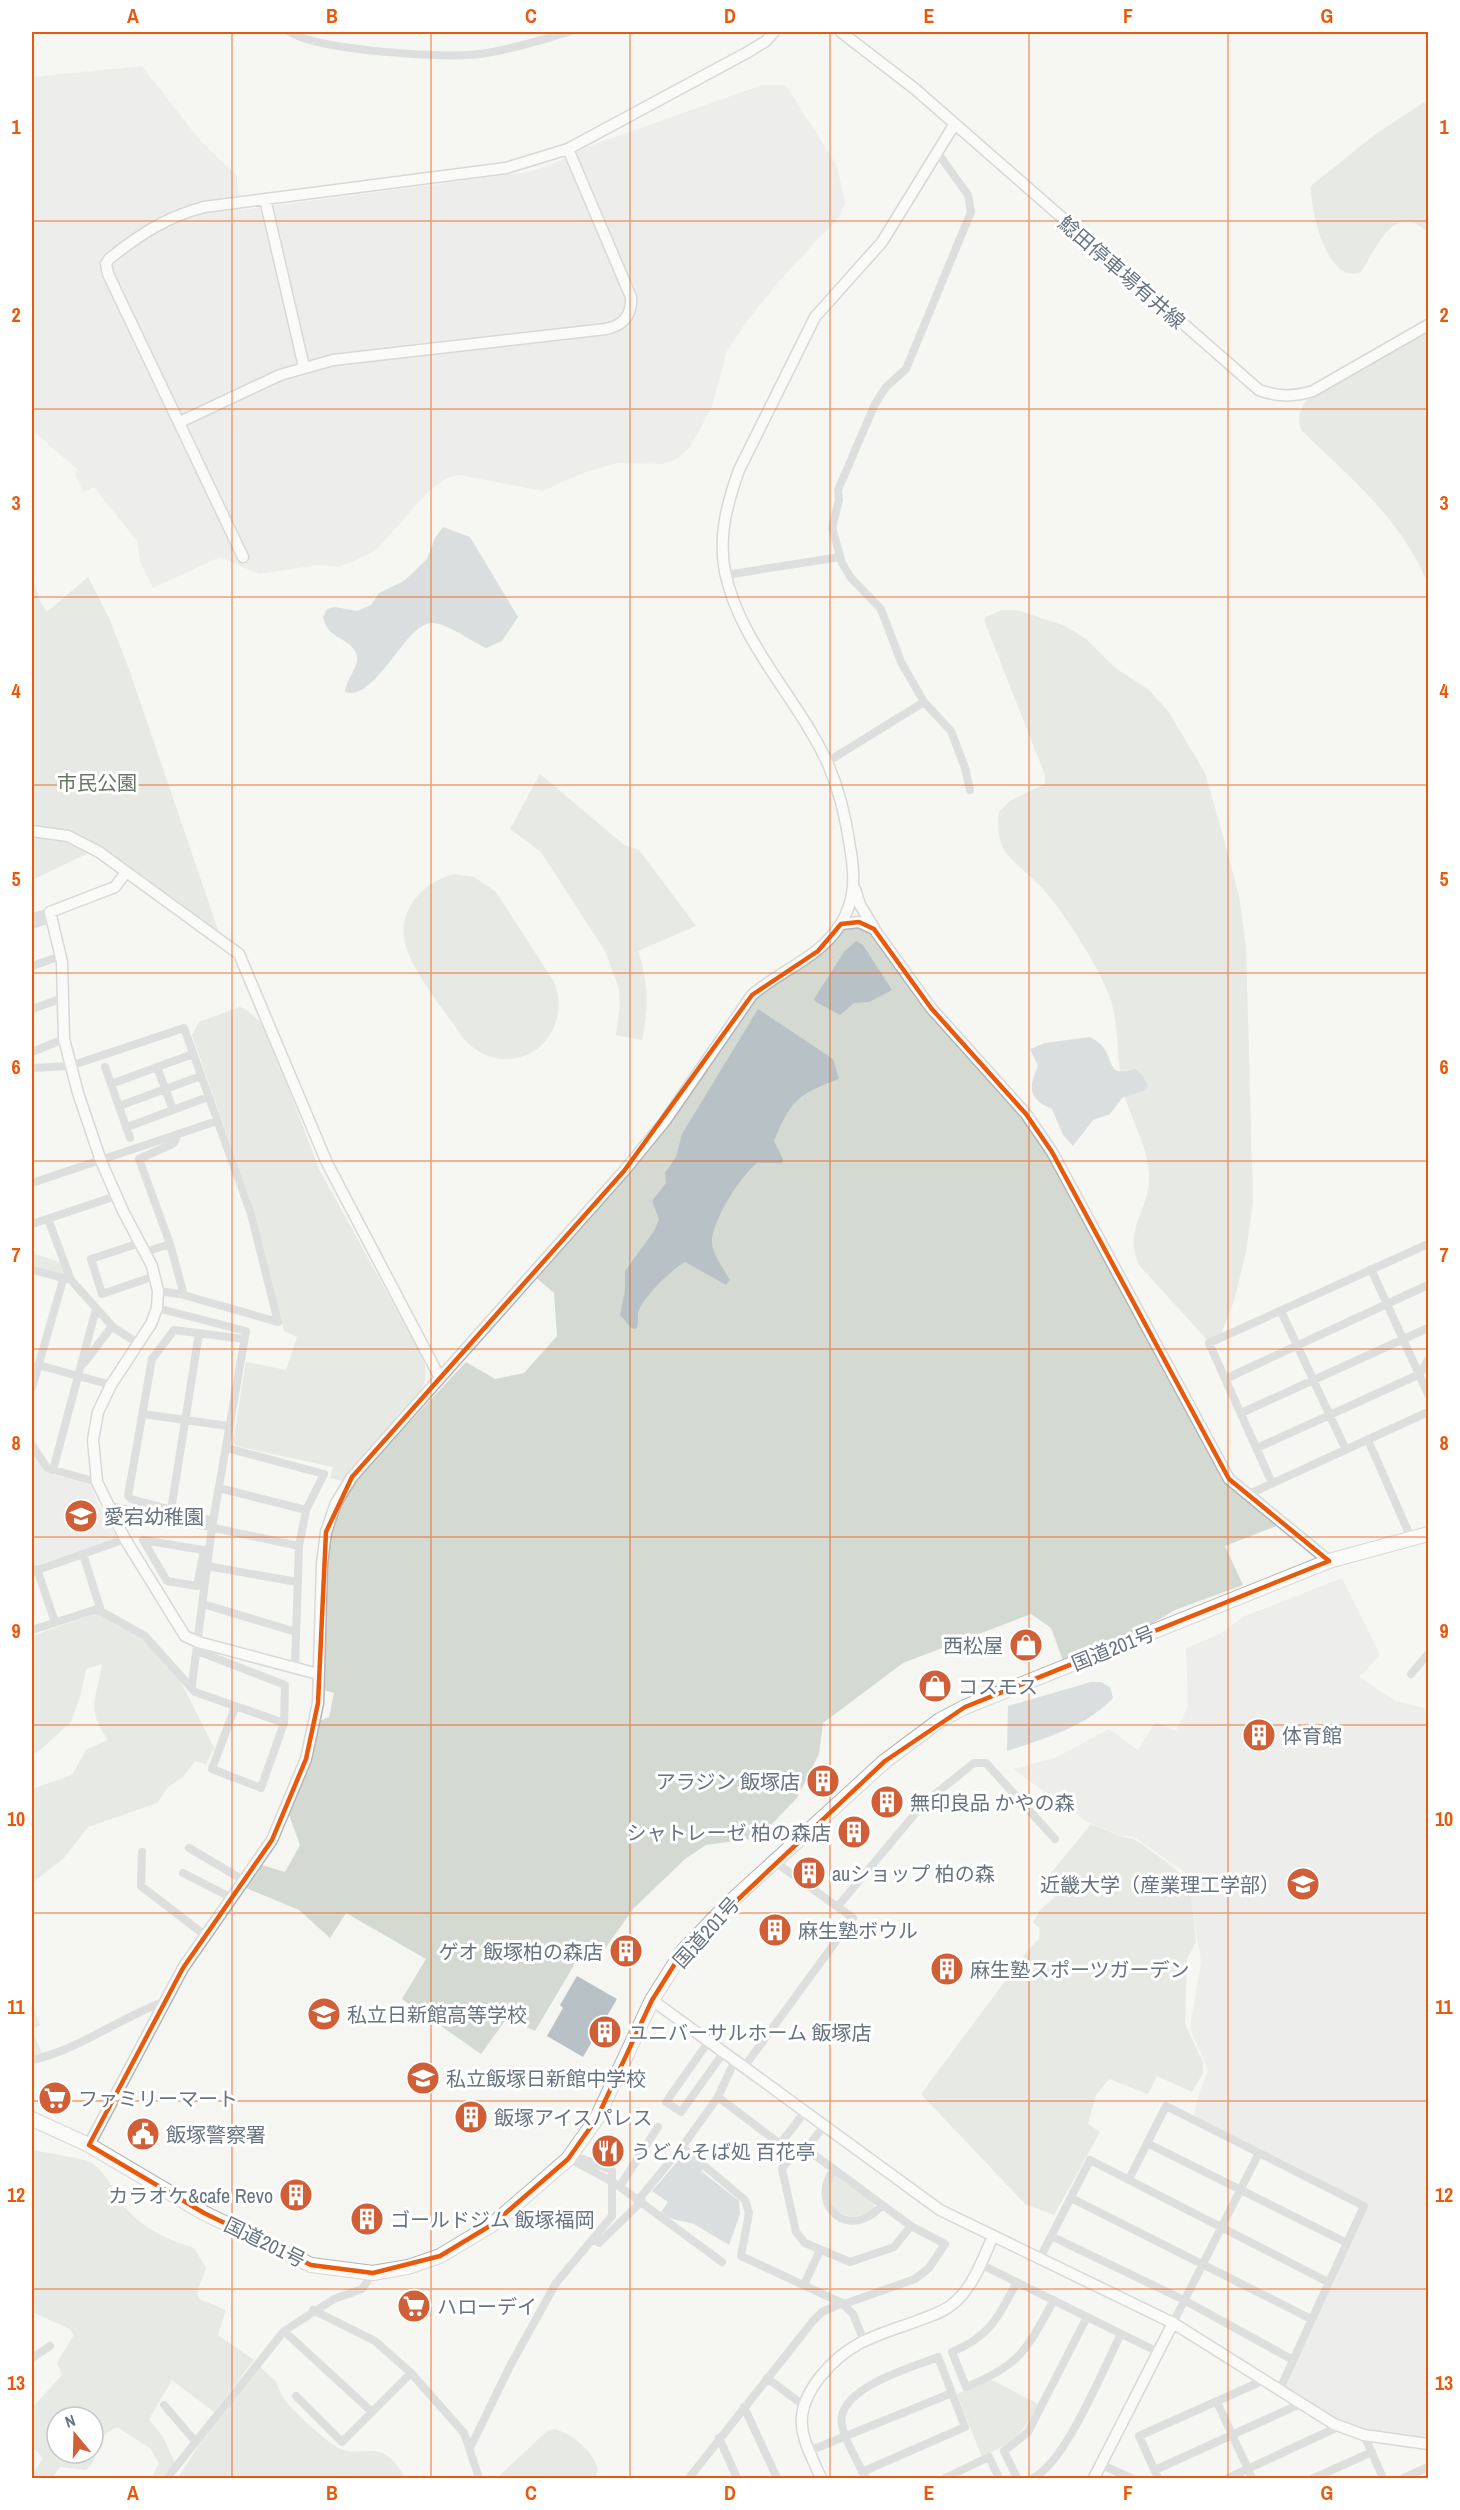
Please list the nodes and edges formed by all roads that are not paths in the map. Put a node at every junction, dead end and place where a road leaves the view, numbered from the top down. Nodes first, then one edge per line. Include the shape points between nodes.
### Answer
1 (290, 32) edge
2 (569, 32) edge
3 (774, 32) edge
4 (841, 32) edge
5 (954, 125) junction
6 (568, 149) junction
7 (937, 152) junction
8 (265, 199) junction
9 (1428, 325) edge
10 (304, 367) junction
11 (180, 422) junction
12 (243, 556) dead end
13 (840, 557) junction
14 (726, 575) junction
15 (924, 702) junction
16 (827, 762) junction
17 (970, 790) dead end
18 (32, 831) edge
19 (126, 872) junction
20 (855, 888) junction
21 (51, 915) junction
22 (32, 917) edge
23 (841, 924) junction
24 (32, 925) edge
25 (874, 929) junction
26 (61, 956) junction
27 (32, 966) edge
28 (63, 998) junction
29 (32, 1009) edge
30 (64, 1039) junction
31 (32, 1052) edge
32 (193, 1054) junction
33 (70, 1066) junction
34 (105, 1067) dead end
35 (157, 1067) junction
36 (32, 1068) edge
37 (201, 1076) junction
38 (111, 1084) junction
39 (165, 1089) junction
40 (208, 1097) junction
41 (119, 1106) junction
42 (172, 1110) junction
43 (217, 1121) junction
44 (127, 1127) junction
45 (178, 1134) junction
46 (130, 1138) dead end
47 (101, 1161) junction
48 (32, 1183) edge
49 (117, 1196) junction
50 (48, 1219) junction
51 (32, 1224) edge
52 (170, 1244) junction
53 (1428, 1244) edge
54 (142, 1247) junction
55 (1371, 1269) junction
56 (32, 1270) edge
57 (155, 1276) junction
58 (67, 1280) junction
59 (1428, 1286) edge
60 (158, 1291) junction
61 (184, 1295) junction
62 (1387, 1304) junction
63 (157, 1308) junction
64 (96, 1309) junction
65 (1281, 1311) junction
66 (112, 1326) junction
67 (1428, 1328) edge
68 (199, 1333) junction
69 (244, 1339) junction
70 (1403, 1339) junction
71 (138, 1343) junction
72 (1298, 1346) junction
73 (1428, 1360) edge
74 (38, 1365) junction
75 (81, 1366) junction
76 (1420, 1374) junction
77 (79, 1375) junction
78 (440, 1378) junction
79 (1225, 1379) junction
80 (1313, 1380) junction
81 (111, 1385) junction
82 (32, 1388) edge
83 (1428, 1394) edge
84 (1428, 1412) edge
85 (1241, 1413) junction
86 (143, 1414) junction
87 (1330, 1415) junction
88 (186, 1420) junction
89 (228, 1426) junction
90 (1368, 1440) junction
91 (32, 1445) edge
92 (227, 1448) junction
93 (1257, 1448) junction
94 (1346, 1450) junction
95 (54, 1470) junction
96 (97, 1482) junction
97 (1272, 1483) junction
98 (219, 1488) junction
99 (1247, 1495) junction
100 (106, 1505) junction
101 (171, 1510) junction
102 (306, 1510) junction
103 (213, 1524) junction
104 (1428, 1534) edge
105 (1411, 1538) junction
106 (125, 1539) junction
107 (299, 1546) junction
108 (206, 1550) junction
109 (83, 1554) junction
110 (1329, 1561) junction
111 (207, 1566) junction
112 (34, 1571) edge
113 (297, 1582) junction
114 (203, 1604) junction
115 (101, 1611) junction
116 (55, 1622) junction
117 (32, 1630) edge
118 (296, 1632) junction
119 (198, 1647) junction
120 (1428, 1654) edge
121 (295, 1667) junction
122 (318, 1674) junction
123 (1411, 1674) dead end
124 (192, 1686) junction
125 (235, 1707) junction
126 (284, 1723) junction
127 (1055, 1839) dead end
128 (189, 1848) dead end
129 (142, 1852) dead end
130 (775, 1862) junction
131 (183, 1873) dead end
132 (245, 1881) junction
133 (232, 1898) junction
134 (838, 1906) junction
135 (206, 1936) junction
136 (652, 2000) junction
137 (163, 2002) junction
138 (709, 2041) junction
139 (724, 2052) junction
140 (32, 2060) edge
141 (740, 2064) junction
142 (718, 2097) junction
143 (804, 2113) junction
144 (32, 2119) edge
145 (824, 2126) junction
146 (658, 2127) dead end
147 (1147, 2143) junction
148 (89, 2145) junction
149 (682, 2147) junction
150 (805, 2148) junction
151 (1259, 2153) junction
152 (568, 2159) junction
153 (834, 2169) junction
154 (1129, 2179) junction
155 (615, 2183) junction
156 (1240, 2190) junction
157 (1071, 2198) junction
158 (640, 2200) junction
159 (882, 2205) junction
160 (911, 2226) junction
161 (1221, 2228) junction
162 (993, 2236) junction
163 (1052, 2236) junction
164 (593, 2239) junction
165 (1347, 2243) junction
166 (820, 2250) junction
167 (1040, 2258) junction
168 (722, 2262) dead end
169 (980, 2264) junction
170 (1203, 2264) junction
171 (373, 2273) junction
172 (1017, 2282) junction
173 (1328, 2282) junction
174 (804, 2285) junction
175 (1054, 2300) junction
176 (1184, 2300) junction
177 (843, 2304) junction
178 (313, 2310) junction
179 (1087, 2317) junction
180 (1311, 2319) junction
181 (1173, 2324) junction
182 (284, 2331) junction
183 (1121, 2334) junction
184 (864, 2341) junction
185 (50, 2346) dead end
186 (1158, 2352) junction
187 (32, 2358) edge
188 (1293, 2360) junction
189 (411, 2373) junction
190 (767, 2378) junction
191 (1262, 2380) junction
192 (1279, 2391) junction
193 (952, 2393) junction
194 (296, 2396) dead end
195 (1216, 2402) junction
196 (1300, 2404) junction
197 (164, 2405) dead end
198 (803, 2405) junction
199 (744, 2407) junction
200 (372, 2412) junction
201 (1340, 2426) junction
202 (1364, 2434) junction
203 (846, 2435) junction
204 (1232, 2435) junction
205 (719, 2438) junction
206 (195, 2442) junction
207 (1428, 2444) edge
208 (471, 2446) junction
209 (808, 2451) junction
210 (1372, 2452) junction
211 (1101, 2465) junction
212 (1428, 2467) edge
213 (1248, 2469) junction
214 (1157, 2474) edge
215 (864, 2475) edge
216 (167, 2478) edge
217 (479, 2478) edge
218 (689, 2478) edge
219 (737, 2478) edge
220 (777, 2478) edge
221 (820, 2478) edge
222 (945, 2478) edge
223 (999, 2478) edge
224 (1017, 2478) edge
225 (1033, 2478) edge
226 (1094, 2478) edge
227 (1131, 2478) edge
228 (1228, 2478) edge
229 (1252, 2478) edge
230 (1314, 2478) edge
231 (1383, 2478) edge
232 (1404, 2478) edge

1 - 2 street via 301,39 375,51 477,55
3 - 6 street via 757,47
4 - 5 street, 鯰田停車場有井線 via 915,89
5 - 7 street
5 - 9 street, 鯰田停車場有井線 via 1258,390 1292,397 1313,391
6 - 8 street via 506,168
6 - 10 street via 631,297 630,311 623,322 606,329 358,357
7 - 13 street via 968,195 971,212 906,369 886,387 875,404 838,490 832,528
7 - 14 street via 882,242 814,317 730,496 723,528
8 - 10 street
8 - 11 street via 204,207 168,218 130,242 106,264
10 - 11 street
11 - 12 street
13 - 14 street
13 - 15 street via 851,578 881,609 901,662
14 - 16 street via 734,605
15 - 16 street
15 - 17 street via 951,731
16 - 20 street via 847,825
18 - 19 street via 68,836
19 - 21 street via 115,887
19 - 78 street via 240,954 327,1162
20 - 23 street
20 - 25 street
21 - 22 street
21 - 24 street
21 - 26 street
23 - 25 street via 859,922
23 - 78 street via 818,951 752,995 665,1121
25 - 99 street via 931,1008 1026,1114 1052,1152 1229,1479
26 - 27 street
26 - 28 street
28 - 29 street
28 - 30 street
30 - 31 street
30 - 33 street
32 - 33 street via 184,1028
32 - 35 street
32 - 37 street
33 - 36 street
33 - 47 street
34 - 38 street
35 - 38 street
35 - 39 street
37 - 39 street
37 - 40 street
38 - 41 street
39 - 41 street
39 - 42 street
40 - 42 street
40 - 43 street
41 - 44 street
42 - 44 street
43 - 45 street
43 - 61 street via 251,1215 278,1322
44 - 46 street
45 - 47 street
45 - 52 street via 174,1143 139,1159
47 - 48 street
47 - 49 street
49 - 50 street
49 - 54 street
50 - 51 street
50 - 58 street
52 - 54 street
52 - 61 street
53 - 55 street
54 - 57 street
54 - 57 street via 91,1258 102,1294
55 - 62 street
55 - 65 street
56 - 58 street
57 - 60 street
58 - 64 street
58 - 74 street
59 - 62 street
60 - 61 street
60 - 63 street
62 - 70 street
62 - 72 street
63 - 69 street via 246,1331
63 - 71 street
64 - 66 street
64 - 75 street
65 - 72 street
65 - 79 street via 1209,1343
66 - 71 street
66 - 75 street
67 - 70 street
68 - 69 street
68 - 86 street via 174,1330 152,1359
68 - 88 street
69 - 89 street
70 - 76 street
70 - 80 street
71 - 81 street
72 - 79 street
72 - 80 street
73 - 76 street
74 - 77 street
74 - 82 street
75 - 77 street
76 - 83 street
76 - 87 street
77 - 81 street
77 - 95 street
78 - 122 street via 352,1477 336,1503 326,1532 322,1564
79 - 85 street
80 - 85 street
80 - 87 street
81 - 96 street via 98,1412 93,1440
84 - 90 street
85 - 93 street
86 - 88 street
86 - 101 street via 128,1496
87 - 93 street
87 - 94 street
88 - 89 street
88 - 101 street
89 - 92 street
90 - 94 street
90 - 105 street
91 - 95 street via 47,1468
92 - 98 street
92 - 102 street via 324,1474
93 - 97 street
94 - 97 street
95 - 96 street
96 - 100 street
97 - 99 street
98 - 102 street
98 - 103 street
99 - 110 street
100 - 103 street
100 - 106 street
101 - 103 street
102 - 107 street
103 - 107 street
103 - 108 street
104 - 105 highway, 国道201号
105 - 110 highway, 国道201号
106 - 109 street
106 - 119 street via 181,1632
107 - 113 street
108 - 108 street via 143,1539 167,1581 197,1586
108 - 111 street
109 - 112 street
109 - 115 street
110 - 130 highway, 国道201号 via 940,1720 885,1761
111 - 113 street
111 - 114 street
112 - 116 street
113 - 118 street
114 - 118 street
114 - 119 street
115 - 116 street
115 - 124 street via 146,1636
116 - 117 street
118 - 121 street
119 - 121 street
119 - 124 street
119 - 126 street via 285,1685
120 - 123 street
121 - 122 street
122 - 132 street via 318,1704 306,1759 272,1840
124 - 125 street via 195,1692
125 - 126 street
125 - 126 street via 212,1769 261,1788
127 - 134 street via 986,1763 974,1763 924,1803
128 - 132 street
129 - 135 street via 141,1886
130 - 134 street
130 - 136 highway, 国道201号 via 683,1952
131 - 133 street
132 - 133 street
133 - 135 street
134 - 141 street via 853,1918
135 - 137 street
136 - 138 street
136 - 152 highway, 国道201号 via 597,2118
137 - 140 street via 51,2056
137 - 148 street
138 - 139 street
138 - 139 street via 666,2102 681,2112
139 - 141 street
141 - 142 street
141 - 143 street
142 - 143 street via 780,2144
142 - 149 street
143 - 145 street
144 - 148 highway, 国道201号
145 - 150 street
145 - 162 street via 921,2199
146 - 155 street
147 - 151 street via 1166,2106
147 - 154 street
147 - 156 street
148 - 171 highway, 国道201号 via 204,2213 292,2258 326,2268
149 - 158 street
149 - 174 street via 745,2200 749,2223 741,2256
150 - 153 street
150 - 166 street via 789,2159 782,2174 798,2236
151 - 156 street
151 - 165 street via 1364,2206
152 - 155 street
152 - 164 street via 583,2159 612,2170 612,2216
152 - 171 highway, 国道201号 via 493,2224 459,2246 408,2267
153 - 159 street
153 - 159 street via 825,2191 830,2208 838,2217 855,2222 871,2216
154 - 157 street via 1090,2160
154 - 161 street
155 - 158 street
156 - 161 street
156 - 165 street
157 - 163 street
157 - 170 street
158 - 164 street via 599,2242
158 - 168 street
159 - 160 street
160 - 166 street via 894,2247 861,2260 843,2261
160 - 177 street via 945,2244 929,2268 915,2279
161 - 170 street
161 - 173 street
162 - 167 street
162 - 169 street
163 - 167 street
163 - 176 street
164 - 208 street via 556,2283
165 - 173 street
166 - 174 street
167 - 181 street
169 - 172 street
169 - 184 street via 966,2289 947,2308
170 - 176 street
170 - 180 street
171 - 178 street via 362,2289
172 - 175 street
172 - 175 street via 992,2328 952,2352 966,2387 998,2373 1022,2355
173 - 180 street
174 - 177 street
175 - 179 street
176 - 181 street
176 - 188 street
177 - 184 street via 856,2319
177 - 190 street via 822,2312
178 - 182 street
178 - 189 street via 375,2341
179 - 183 street
179 - 224 street via 1028,2432 1004,2451
180 - 188 street
181 - 186 street
181 - 191 street
182 - 200 street
182 - 206 street
183 - 186 street
183 - 225 street via 1062,2451
184 - 198 street via 833,2361
185 - 187 street
186 - 211 street
188 - 192 street
189 - 200 street
189 - 208 street via 458,2424
190 - 198 street
190 - 199 street
191 - 192 street
191 - 195 street
192 - 196 street
193 - 203 street
193 - 203 street via 938,2357 887,2377 862,2390 845,2410 842,2425
193 - 215 street via 965,2427
194 - 200 street via 342,2442
195 - 204 street
195 - 214 street via 1139,2436
196 - 201 street
196 - 204 street
197 - 206 street
198 - 209 street via 801,2430
199 - 205 street
199 - 220 street
201 - 202 street
201 - 213 street
202 - 207 street
202 - 210 street
203 - 209 street
203 - 215 street
204 - 213 street
204 - 214 street
205 - 218 street
205 - 219 street
206 - 216 street
208 - 217 street
209 - 221 street
210 - 230 street
210 - 231 street
211 - 226 street
211 - 227 street
212 - 232 street
213 - 228 street
213 - 229 street
222 - 223 street via 990,2457

